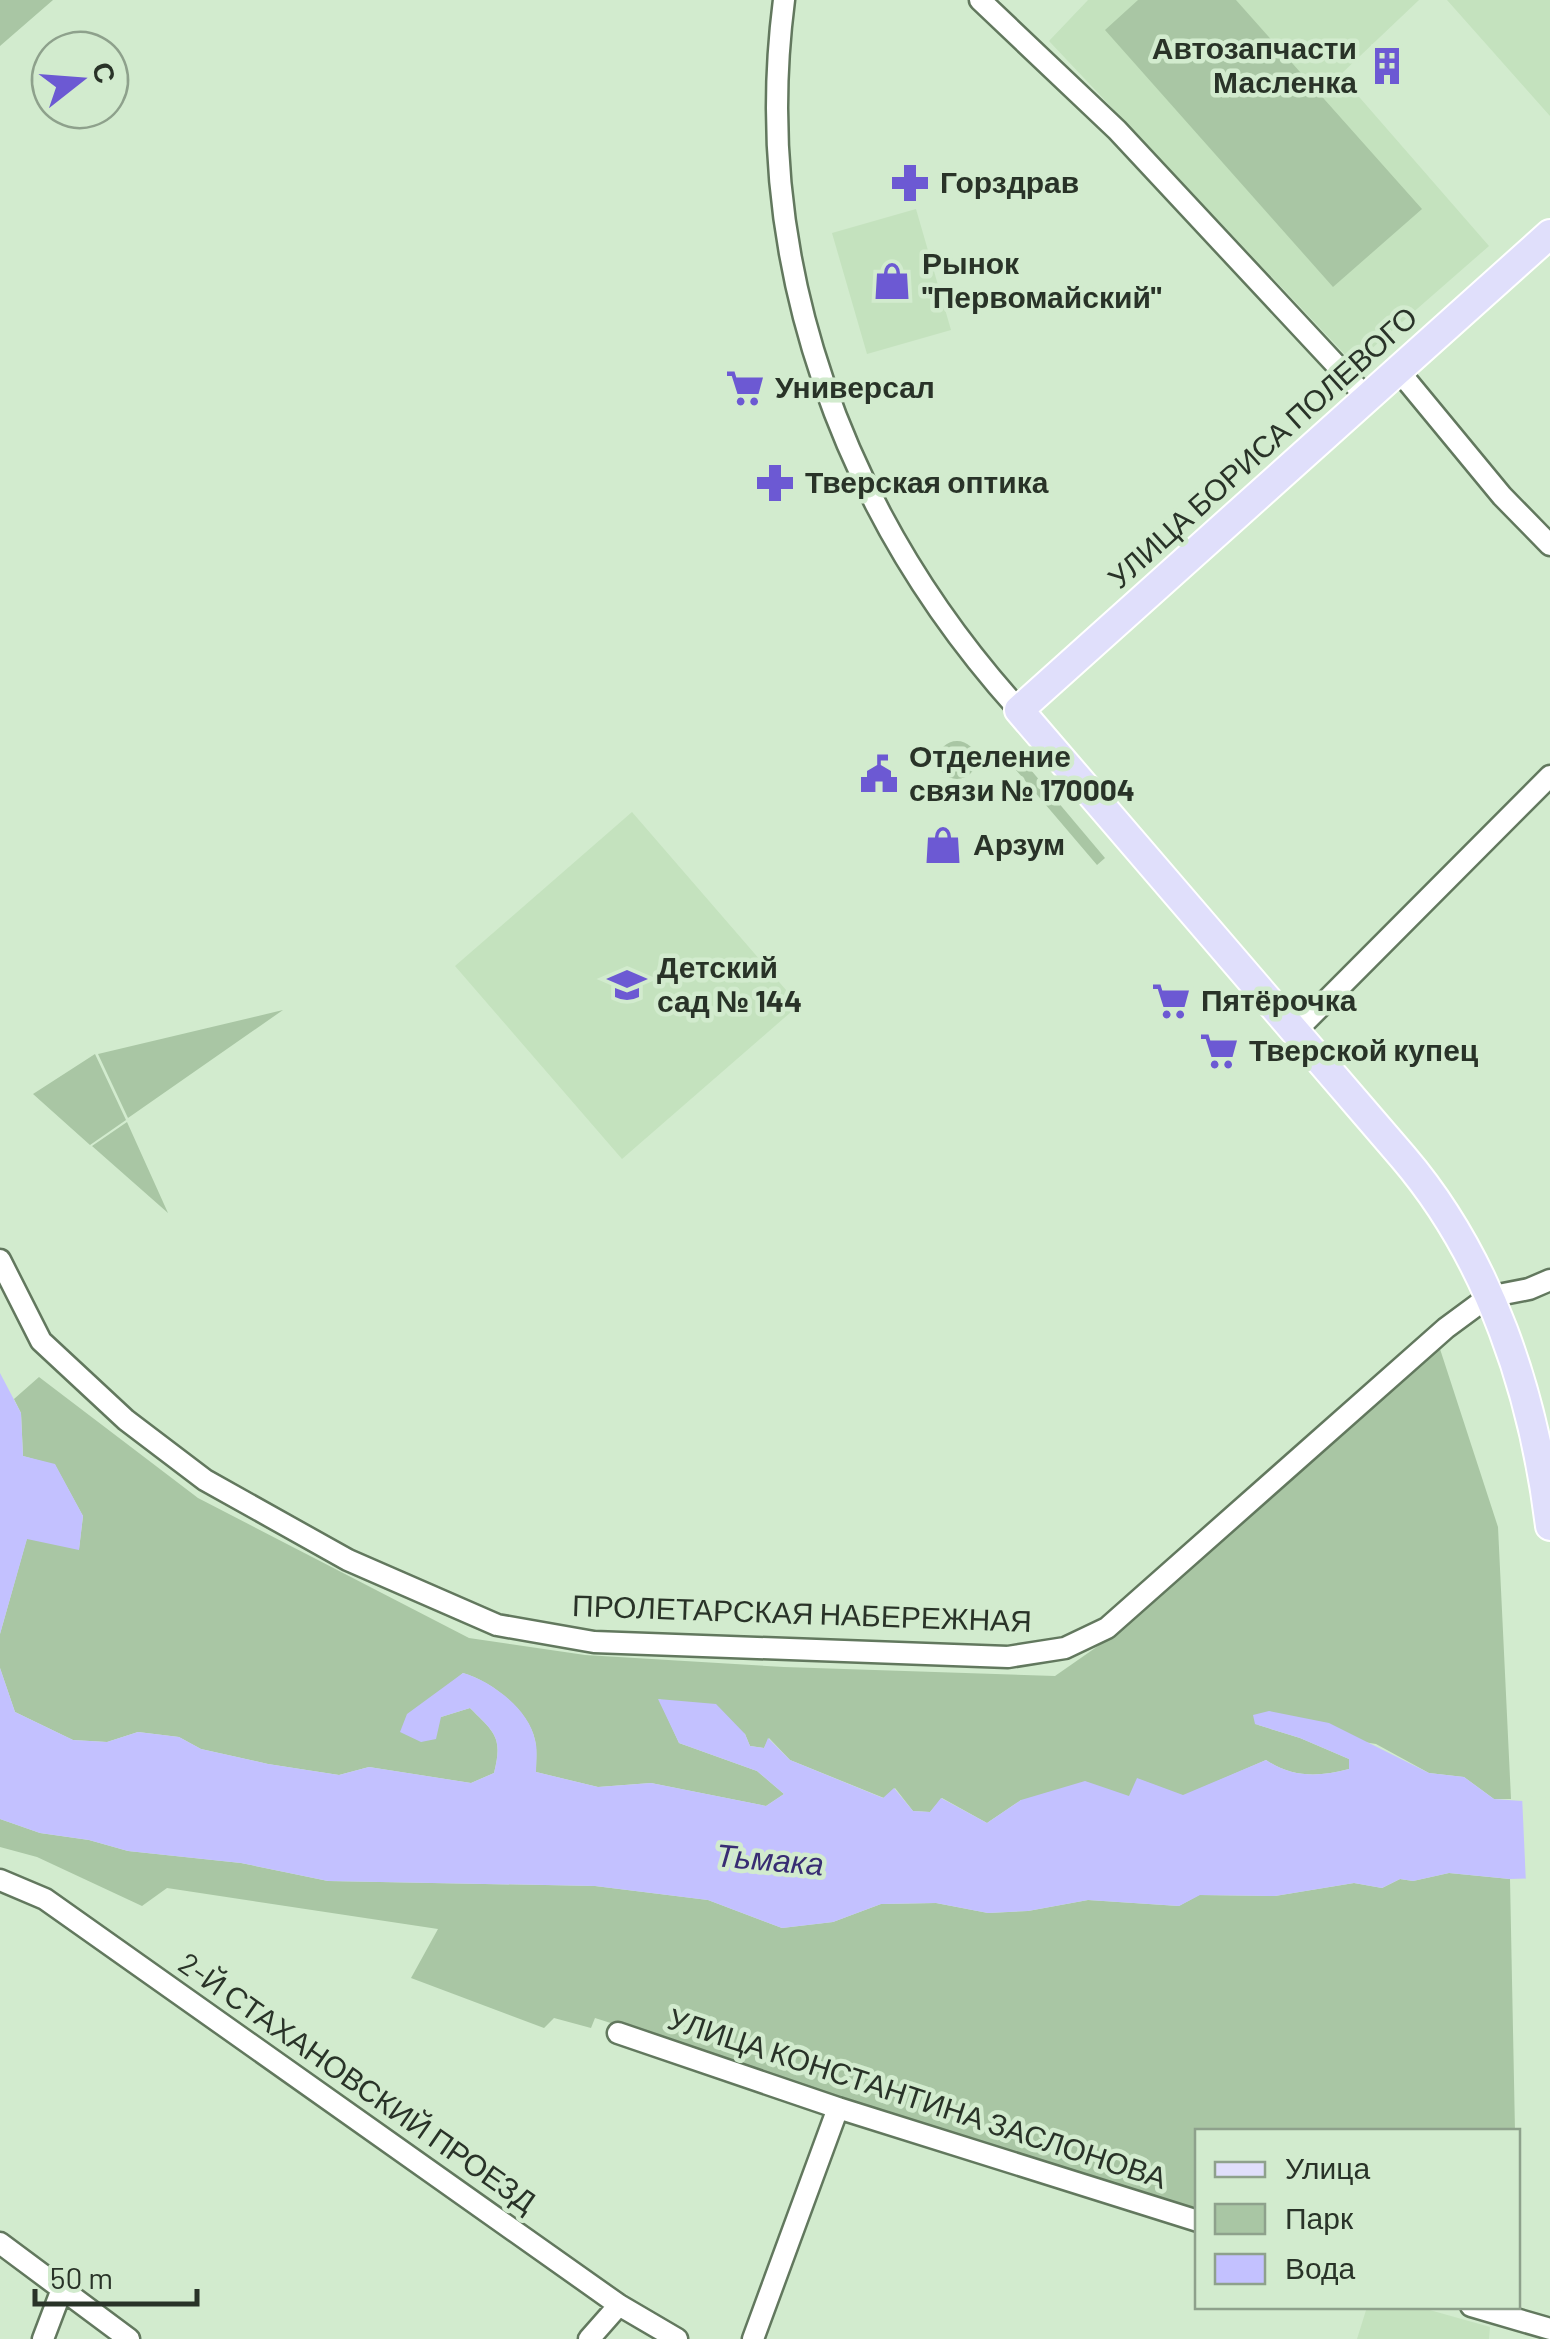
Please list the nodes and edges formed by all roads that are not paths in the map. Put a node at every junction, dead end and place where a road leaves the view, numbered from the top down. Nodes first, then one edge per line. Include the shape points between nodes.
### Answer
1 (784, 0) edge
2 (980, 0) edge
3 (1550, 234) edge
4 (1398, 370) junction
5 (1367, 398) junction
6 (1550, 544) edge
7 (1019, 710) junction
8 (1550, 776) edge
9 (1294, 1032) junction
10 (0, 1260) edge
11 (1550, 1280) edge
12 (1488, 1296) junction
13 (1550, 1526) edge
14 (0, 1880) edge
15 (618, 2033) dead end
16 (838, 2108) junction
17 (1195, 2221) edge
18 (0, 2243) edge
19 (62, 2289) junction
20 (619, 2305) junction
21 (1481, 2309) edge
22 (1550, 2329) edge
23 (43, 2339) edge
24 (130, 2339) edge
25 (589, 2339) edge
26 (677, 2339) edge
27 (754, 2339) edge

1 - 7 street via 777,98 781,182 792,265 819,369 854,463 897,547 950,628
2 - 5 street via 1117,130
3 - 4 main road, УЛИЦА БОРИСА ПОЛЕВОГО
4 - 5 main road, УЛИЦА БОРИСА ПОЛЕВОГО
4 - 6 street
5 - 7 main road, УЛИЦА БОРИСА ПОЛЕВОГО
7 - 9 main road
8 - 9 street
9 - 12 main road via 1424,1182
10 - 12 street, ПРОЛЕТАРСКАЯ НАБЕРЕЖНАЯ via 41,1341 126,1420 205,1480 348,1560 498,1624 594,1642 997,1657 1065,1648 1116,1622
11 - 12 street
12 - 13 main road via 1528,1408
14 - 20 street, 2-Й СТАХАНОВСКИЙ ПРОЕЗД via 46,1899
15 - 16 street, УЛИЦА КОНСТАНТИНА ЗАСЛОНОВА
16 - 17 street, УЛИЦА КОНСТАНТИНА ЗАСЛОНОВА
16 - 27 street
18 - 19 street
19 - 23 street
19 - 24 street
20 - 25 street
20 - 26 street, 2-Й СТАХАНОВСКИЙ ПРОЕЗД
21 - 22 street

